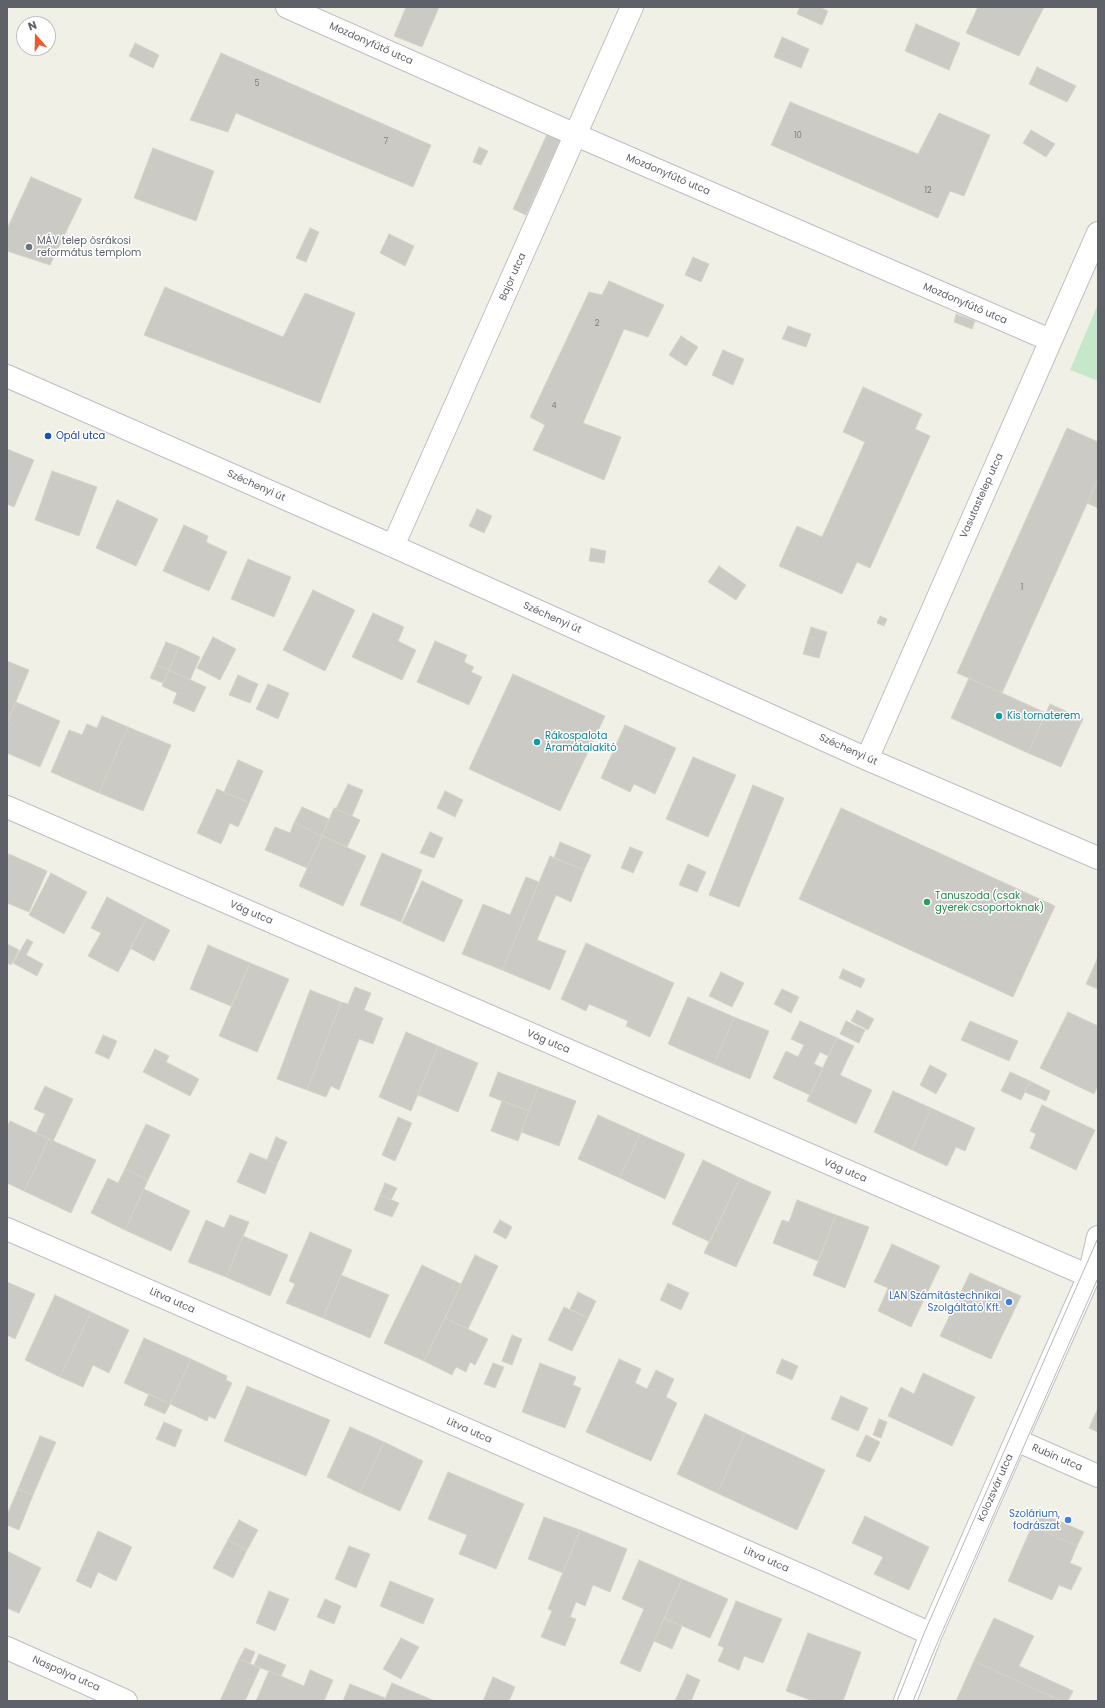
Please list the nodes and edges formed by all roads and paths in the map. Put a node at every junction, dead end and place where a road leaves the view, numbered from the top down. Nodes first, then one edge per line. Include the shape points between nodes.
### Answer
1 (287, 7) edge
2 (632, 7) edge
3 (576, 135) junction
4 (1098, 233) edge
5 (1050, 340) junction
6 (7, 376) edge
7 (393, 546) junction
8 (866, 759) junction
9 (7, 807) edge
10 (1098, 858) edge
11 (7, 1228) edge
12 (1098, 1237) edge
13 (1094, 1269) edge
14 (1016, 1440) junction
15 (1098, 1476) edge
16 (931, 1634) junction
17 (7, 1648) edge
18 (126, 1701) edge
19 (905, 1701) edge

1 - 3 street, Mozdonyfűtő utca
2 - 3 street, Bajor utca
3 - 5 street, Mozdonyfűtő utca
3 - 7 street, Bajor utca
4 - 5 street, Vasutastelep utca
5 - 8 street, Vasutastelep utca
6 - 7 street, Széchenyi út
7 - 8 street, Széchenyi út
8 - 10 street, Széchenyi út
9 - 13 street, Vág utca
11 - 16 street, Litva utca
12 - 13 street, Kolozsvár utca
13 - 14 street, Kolozsvár utca
14 - 15 street, Rubin utca
14 - 16 street, Kolozsvár utca
16 - 19 street, Kolozsvár utca
17 - 18 street, Naspolya utca

